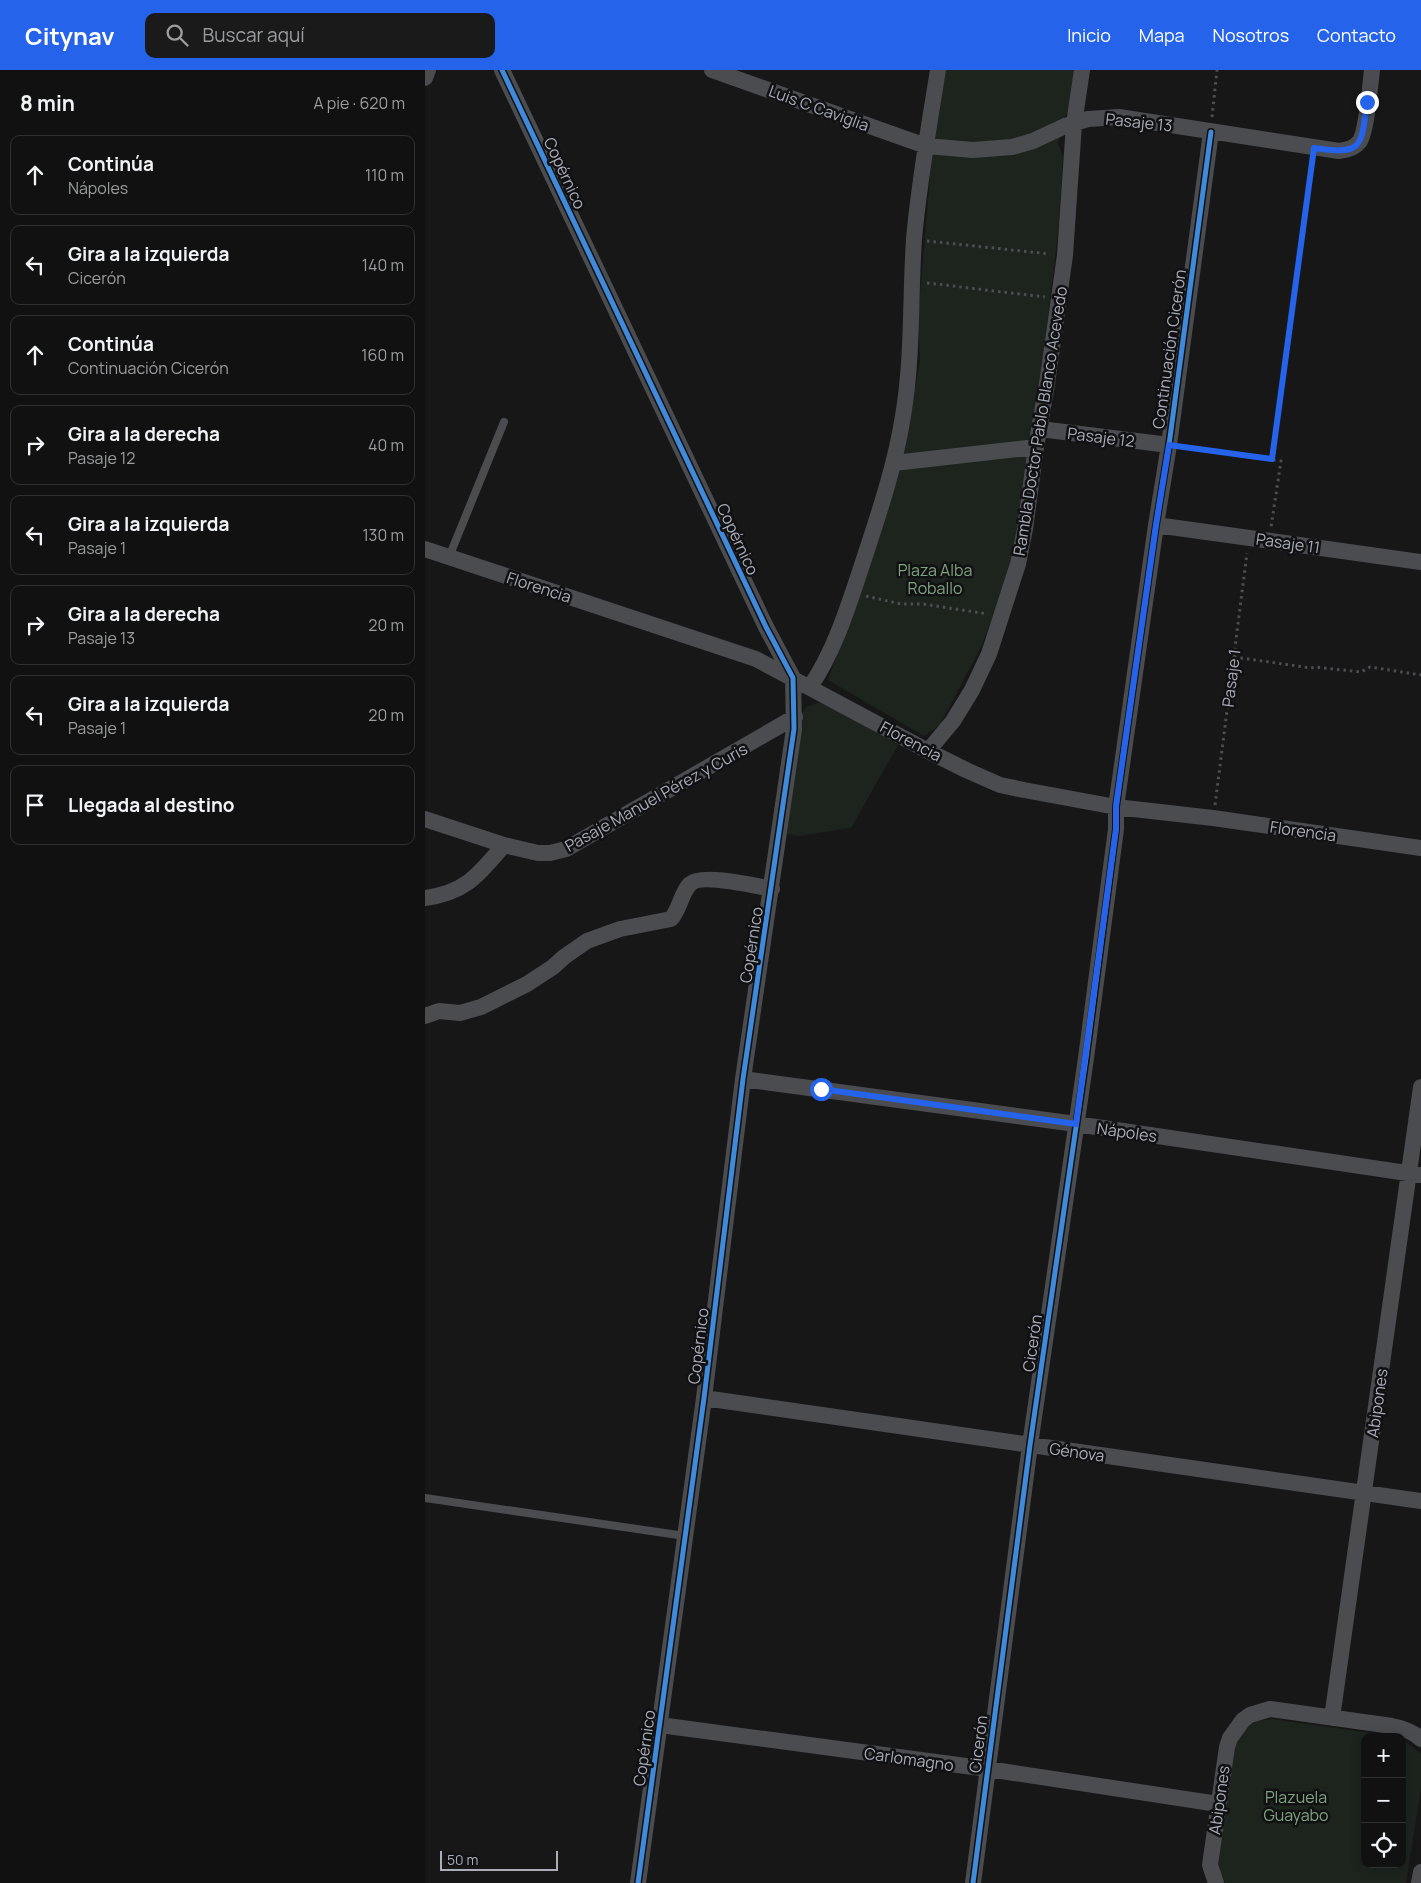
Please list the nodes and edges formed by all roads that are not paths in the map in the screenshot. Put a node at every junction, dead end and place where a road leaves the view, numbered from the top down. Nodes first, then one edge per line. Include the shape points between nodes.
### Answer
1 (428, 70) edge
2 (502, 70) edge
3 (712, 70) edge
4 (938, 70) edge
5 (1082, 70) edge
6 (1372, 70) edge
7 (425, 78) edge
8 (1074, 124) junction
9 (1211, 132) junction
10 (926, 146) junction
11 (504, 422) dead end
12 (1040, 429) junction
13 (1169, 445) junction
14 (1036, 447) junction
15 (894, 463) junction
16 (1156, 525) junction
17 (425, 549) edge
18 (449, 557) junction
19 (1421, 562) edge
20 (793, 678) junction
21 (810, 686) junction
22 (795, 717) junction
23 (928, 751) junction
24 (1116, 806) junction
25 (425, 819) edge
26 (504, 845) junction
27 (1421, 848) edge
28 (772, 889) junction
29 (425, 898) edge
30 (425, 1016) edge
31 (743, 1079) junction
32 (1421, 1087) edge
33 (1076, 1124) junction
34 (1415, 1174) edge
35 (704, 1398) junction
36 (1029, 1445) junction
37 (1364, 1493) junction
38 (425, 1498) edge
39 (1421, 1500) edge
40 (685, 1536) junction
41 (1332, 1718) junction
42 (660, 1725) junction
43 (1421, 1739) edge
44 (988, 1769) junction
45 (1218, 1804) junction
46 (1421, 1872) edge
47 (638, 1883) edge
48 (973, 1883) edge
49 (1216, 1883) edge
50 (1419, 1883) edge

1 - 7 street
2 - 20 street, Copérnico
3 - 10 street, Luis C Caviglia
4 - 10 street
5 - 8 street, Rambla Doctor Pablo Blanco Acevedo
6 - 9 street, Pasaje 13 via 1363,134 1348,150
8 - 9 street, Pasaje 13 via 1088,119 1119,117
8 - 10 street, Pasaje 13 via 1012,147 973,150
8 - 12 street, Rambla Doctor Pablo Blanco Acevedo via 1065,255
9 - 13 street, Continuación Cicerón
10 - 15 street via 914,240 911,330 903,415
11 - 18 lane
12 - 13 street, Pasaje 12
12 - 14 street, Rambla Doctor Pablo Blanco Acevedo
13 - 16 street, Continuación Cicerón
14 - 15 street
14 - 23 street, Rambla Doctor Pablo Blanco Acevedo via 1025,529 1003,617 963,707
15 - 21 street via 832,649
16 - 19 street, Pasaje 11
16 - 24 street, Continuación Cicerón
17 - 18 street, Florencia
18 - 20 street, Florencia via 756,659
20 - 21 street, Florencia
20 - 22 street, Copérnico
21 - 23 street, Florencia
22 - 26 street, Pasaje Manuel Pérez y Curis via 567,849 538,853
22 - 28 street, Copérnico
23 - 24 street, Florencia via 1000,784
24 - 27 street, Florencia
24 - 33 street, Cicerón via 1116,829
25 - 26 street, Pasaje Manuel Pérez y Curis
26 - 29 street via 477,877 454,892
28 - 30 street via 716,880 694,881 688,886 671,919 620,929 587,941 553,968 481,1007 460,1013 439,1011
28 - 31 street, Copérnico
31 - 33 street, Nápoles
31 - 35 street, Copérnico
32 - 34 street, Abipones
33 - 34 street, Nápoles
33 - 36 street, Cicerón
34 - 37 street, Abipones
35 - 36 street, Génova
35 - 40 street, Copérnico
36 - 37 street, Génova
36 - 44 street, Cicerón
37 - 39 street, Génova
37 - 41 street, Abipones
38 - 40 lane
40 - 42 street, Copérnico
41 - 43 street via 1405,1729
41 - 45 street, Abipones via 1270,1709 1243,1720 1227,1748
42 - 44 street, Carlomagno
42 - 47 street, Copérnico
44 - 45 street, Carlomagno
44 - 48 street, Cicerón
45 - 49 street, Abipones via 1210,1865
46 - 50 street

